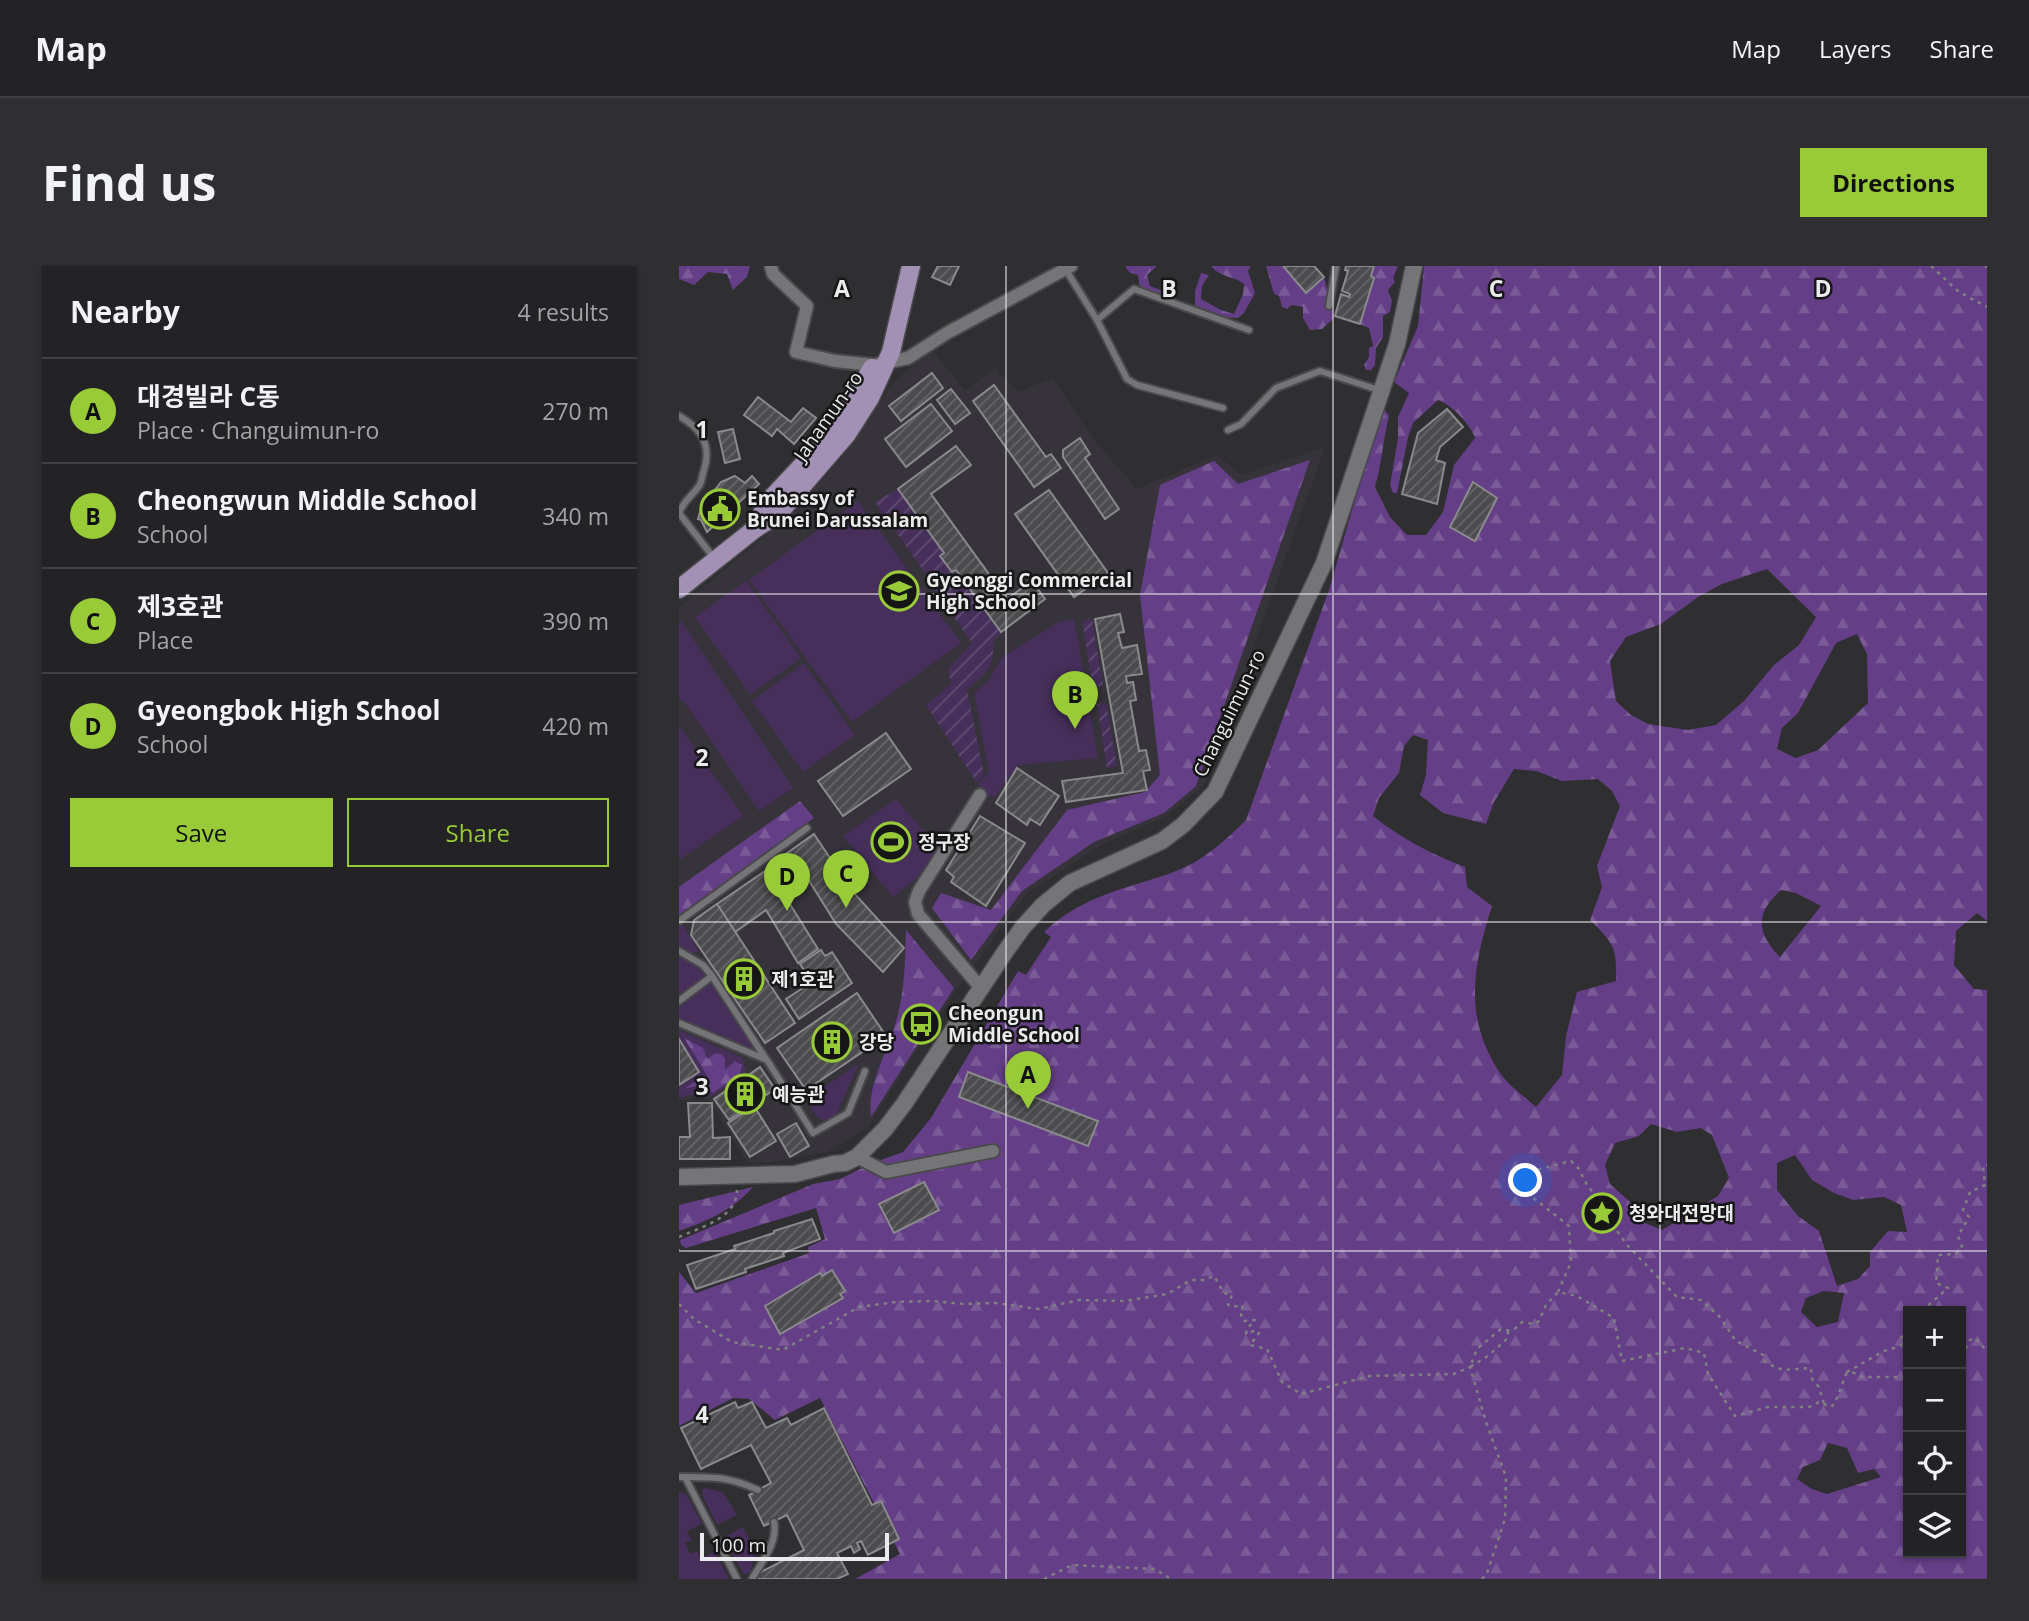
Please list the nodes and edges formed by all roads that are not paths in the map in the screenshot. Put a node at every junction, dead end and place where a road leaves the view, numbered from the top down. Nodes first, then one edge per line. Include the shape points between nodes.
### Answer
1 (771, 266) edge
2 (899, 266) edge
3 (911, 266) edge
4 (1336, 266) edge
5 (1415, 266) edge
6 (1068, 268) edge
7 (1329, 306) dead end
8 (1097, 320) junction
9 (1249, 330) dead end
10 (880, 364) junction
11 (1381, 390) junction
12 (1223, 408) dead end
13 (679, 416) edge
14 (1228, 429) dead end
15 (679, 512) edge
16 (715, 560) junction
17 (679, 589) edge
18 (981, 795) dead end
19 (807, 828) dead end
20 (679, 920) edge
21 (679, 951) edge
22 (712, 976) junction
23 (981, 988) junction
24 (679, 1002) edge
25 (679, 1023) edge
26 (767, 1060) junction
27 (865, 1071) dead end
28 (993, 1152) dead end
29 (857, 1157) junction
30 (679, 1177) edge
31 (682, 1477) edge
32 (758, 1490) dead end
33 (774, 1522) dead end
34 (737, 1579) edge
35 (752, 1579) edge

1 - 10 street via 773,274 807,306 796,352
2 - 10 main road, Jahamun-ro
3 - 10 main road, Jahamun-ro via 906,295
4 - 7 lane
5 - 11 street, Changuimun-ro
6 - 8 lane
6 - 10 street via 908,358
8 - 9 lane via 1134,289
8 - 12 lane via 1127,379
10 - 16 main road, Jahamun-ro via 870,398 847,434 777,516
11 - 14 lane via 1320,371 1276,388 1241,424
11 - 23 street, Changuimun-ro via 1324,562 1215,792 1162,841 1070,883 1043,905
13 - 15 lane via 693,424 709,457 700,485 683,501
15 - 16 lane
16 - 17 main road, Jahamun-ro
18 - 23 street via 915,902 918,914
19 - 20 lane
21 - 22 lane
22 - 24 lane
22 - 26 lane
23 - 29 street, Changuimun-ro via 904,1104
25 - 26 lane
26 - 27 lane via 813,1133 848,1113
28 - 29 street via 886,1172
29 - 30 street, Changuimun-ro via 795,1174
31 - 32 lane via 716,1476
31 - 34 lane
33 - 35 lane via 771,1548

